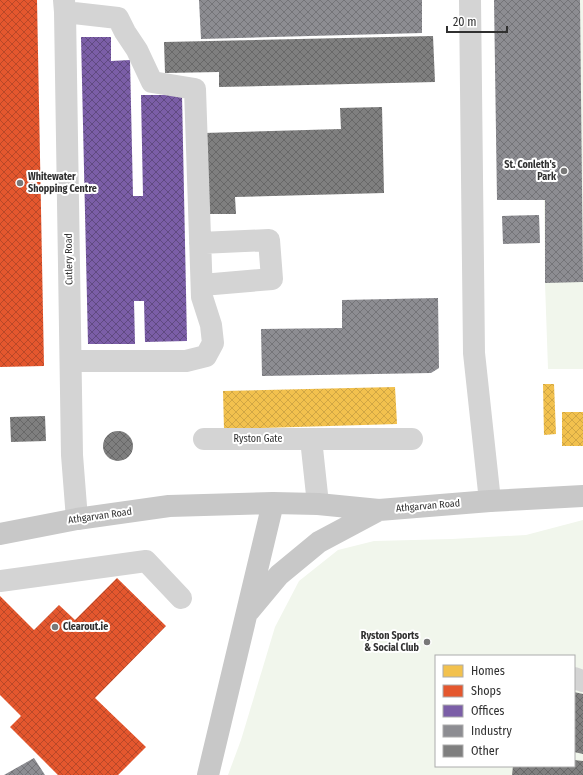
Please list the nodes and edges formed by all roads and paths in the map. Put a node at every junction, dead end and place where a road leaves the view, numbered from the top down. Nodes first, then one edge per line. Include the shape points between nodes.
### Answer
1 (470, 0) edge
2 (60, 6) edge
3 (200, 243) junction
4 (202, 285) junction
5 (71, 361) junction
6 (204, 439) dead end
7 (311, 439) junction
8 (412, 439) dead end
9 (583, 496) edge
10 (490, 500) junction
11 (272, 503) junction
12 (318, 504) junction
13 (379, 510) junction
14 (77, 519) junction
15 (0, 534) edge
16 (0, 581) edge
17 (181, 598) dead end
18 (245, 615) junction
19 (208, 775) edge

1 - 10 street via 474,353
2 - 3 street via 118,18 152,82 195,88
2 - 5 street, Cutlery Road
3 - 4 street
3 - 4 street via 269,240 272,279
4 - 5 street via 202,297 211,325 213,343 206,356 186,361
5 - 14 street, Cutlery Road via 72,455
6 - 7 street, Ryston Gate
7 - 8 street, Ryston Gate
7 - 12 street
9 - 10 main road, Athgarvan Road
10 - 13 main road, Athgarvan Road
11 - 12 main road, Athgarvan Road
11 - 14 main road, Athgarvan Road via 169,506
11 - 18 main road
12 - 13 main road, Athgarvan Road
13 - 18 main road via 319,542 279,575
14 - 15 main road, Athgarvan Road
16 - 17 street via 146,561
18 - 19 main road

